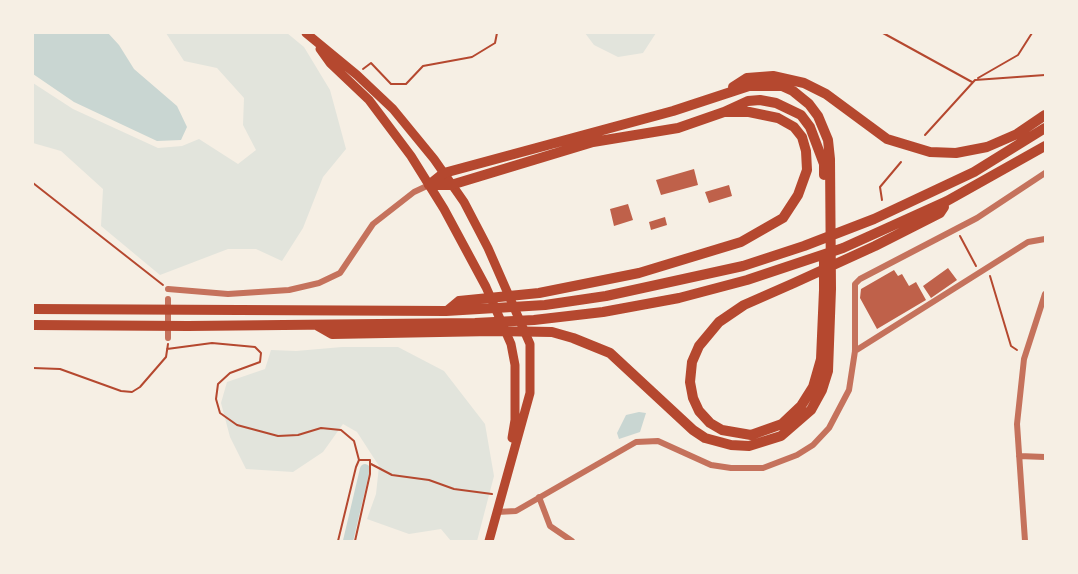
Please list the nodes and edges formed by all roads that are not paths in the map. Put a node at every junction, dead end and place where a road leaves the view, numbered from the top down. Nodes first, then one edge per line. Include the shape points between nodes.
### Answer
1 (310, 36) edge
2 (720, 95) junction
3 (724, 112) junction
4 (1045, 115) edge
5 (1045, 128) edge
6 (1045, 146) edge
7 (444, 173) junction
8 (1045, 173) edge
9 (429, 185) junction
10 (452, 185) junction
11 (947, 201) junction
12 (828, 210) junction
13 (1045, 239) edge
14 (168, 289) road end
15 (827, 289) junction
16 (1045, 294) edge
17 (168, 299) dead end
18 (33, 309) edge
19 (446, 311) junction
20 (33, 325) edge
21 (318, 326) junction
22 (168, 338) road end
23 (855, 351) junction
24 (1019, 456) junction
25 (1045, 457) edge
26 (505, 478) junction
27 (539, 497) junction
28 (497, 512) junction
29 (489, 541) edge
30 (572, 541) edge
31 (1026, 541) edge

1 - 7 main road via 393,109
1 - 9 main road via 330,63 369,100
2 - 4 highway via 747,78 773,76 792,80 826,94 887,138 930,152 956,153 987,147 1017,134
2 - 7 highway
2 - 12 highway via 749,86 782,86 808,104 828,140
3 - 10 highway via 678,128 593,142
3 - 12 highway via 760,100 801,115 810,127 824,165
3 - 19 highway via 765,114 794,127 802,137 807,170 798,195 783,218 741,242 639,273 539,293 459,302
5 - 19 highway via 974,172 874,219 743,266 606,296 545,305
6 - 11 highway
7 - 9 highway
7 - 10 main road
8 - 23 street via 957,228 860,279 855,284
9 - 10 highway
9 - 14 street via 373,224 340,273 319,283 289,290 228,294
9 - 26 main road via 486,286 511,344 515,420
10 - 26 main road via 478,230 530,344 530,393
11 - 15 highway via 940,213 744,305 719,322 699,346 690,382 699,411 710,423 722,430 751,435 782,424 801,406 813,387 821,359
11 - 21 highway via 843,248 679,298 534,320
12 - 15 highway
13 - 23 street via 1028,243
15 - 21 highway via 828,371 822,390 811,410 795,426 773,440 748,446 705,438 665,407 610,353 552,332 332,334
16 - 24 street via 1024,355 1017,424
17 - 22 street
18 - 19 highway
20 - 21 highway
23 - 27 street via 849,390 836,418 813,445 788,460 763,468 731,468 705,463 658,441 636,442
24 - 25 street
24 - 31 street
26 - 28 main road
27 - 28 street via 516,511
27 - 30 street via 550,526
28 - 29 main road

